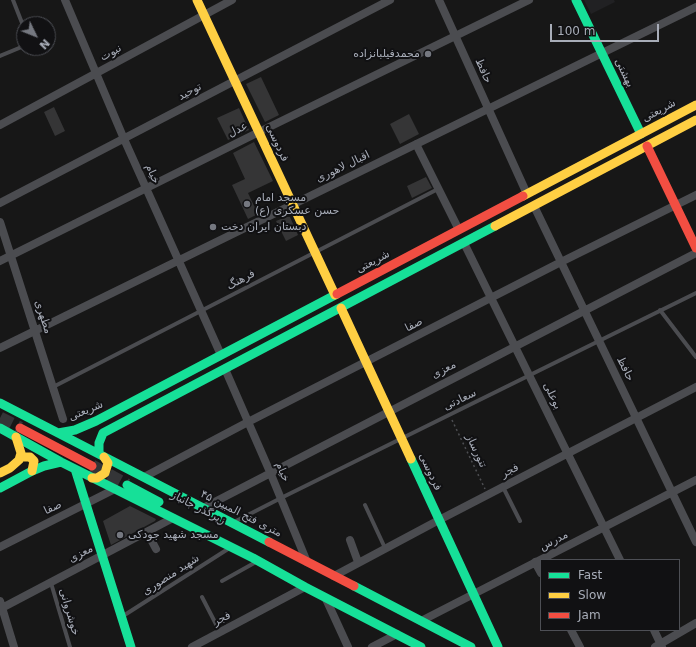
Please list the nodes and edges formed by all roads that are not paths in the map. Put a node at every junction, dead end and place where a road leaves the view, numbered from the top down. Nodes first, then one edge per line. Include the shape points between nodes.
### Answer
1 (13, 0) edge
2 (65, 0) edge
3 (197, 0) edge
4 (232, 0) edge
5 (390, 0) edge
6 (439, 0) edge
7 (529, 0) edge
8 (576, 0) edge
9 (696, 6) edge
10 (204, 15) junction
11 (19, 16) edge
12 (455, 36) junction
13 (16, 49) edge
14 (601, 53) junction
15 (0, 56) edge
16 (96, 74) junction
17 (235, 80) junction
18 (696, 105) edge
19 (488, 108) junction
20 (696, 120) edge
21 (0, 125) edge
22 (259, 132) junction
23 (641, 134) junction
24 (124, 139) junction
25 (416, 144) junction
26 (647, 146) junction
27 (146, 187) junction
28 (439, 189) junction
29 (527, 194) junction
30 (696, 195) edge
31 (0, 203) edge
32 (292, 204) junction
33 (675, 205) junction
34 (534, 206) junction
35 (0, 222) edge
36 (459, 230) junction
37 (464, 243) junction
38 (696, 248) edge
39 (315, 252) junction
40 (696, 253) edge
41 (10, 255) junction
42 (0, 260) edge
43 (178, 260) junction
44 (561, 262) junction
45 (696, 293) edge
46 (335, 295) junction
47 (491, 298) junction
48 (341, 308) junction
49 (660, 310) junction
50 (201, 311) junction
51 (584, 311) junction
52 (34, 331) junction
53 (599, 341) junction
54 (515, 346) junction
55 (0, 348) edge
56 (221, 355) junction
57 (696, 357) edge
58 (366, 362) junction
59 (225, 369) junction
60 (529, 375) junction
61 (52, 387) junction
62 (696, 387) edge
63 (0, 403) edge
64 (389, 411) junction
65 (63, 419) dead end
66 (636, 419) junction
67 (22, 421) junction
68 (96, 421) junction
69 (248, 422) junction
70 (0, 428) edge
71 (12, 429) junction
72 (58, 433) junction
73 (103, 433) junction
74 (402, 439) junction
75 (568, 454) junction
76 (20, 457) junction
77 (98, 459) junction
78 (61, 462) junction
79 (75, 469) junction
80 (32, 471) junction
81 (270, 472) junction
82 (0, 474) edge
83 (144, 477) junction
84 (92, 478) junction
85 (696, 480) edge
86 (126, 484) junction
87 (503, 487) junction
88 (0, 488) edge
89 (672, 492) junction
90 (281, 498) junction
91 (86, 504) junction
92 (365, 505) dead end
93 (203, 508) junction
94 (173, 518) junction
95 (439, 520) junction
96 (520, 521) dead end
97 (233, 523) junction
98 (604, 528) junction
99 (147, 532) junction
100 (263, 539) junction
101 (350, 540) dead end
102 (696, 541) edge
103 (0, 546) edge
104 (230, 548) junction
105 (385, 548) junction
106 (156, 549) dead end
107 (102, 556) junction
108 (542, 559) edge
109 (620, 559) edge
110 (255, 560) junction
111 (540, 560) edge
112 (307, 562) junction
113 (358, 562) junction
114 (536, 562) junction
115 (540, 571) edge
116 (334, 576) junction
117 (222, 581) dead end
118 (51, 583) junction
119 (305, 587) junction
120 (474, 594) junction
121 (202, 597) dead end
122 (326, 598) junction
123 (1, 606) edge
124 (387, 616) junction
125 (121, 618) junction
126 (421, 621) junction
127 (696, 623) edge
128 (572, 631) edge
129 (654, 631) edge
130 (220, 632) junction
131 (397, 634) junction
132 (195, 646) edge
133 (418, 646) edge
134 (659, 646) edge
135 (14, 647) edge
136 (70, 647) edge
137 (131, 647) edge
138 (348, 647) edge
139 (372, 647) edge
140 (471, 647) edge
141 (498, 647) edge
142 (580, 647) edge

1 - 11 lane
2 - 16 street, خیام
3 - 10 main road, فردوسی
4 - 10 street, نبوت
5 - 17 street, توحید
6 - 12 street, حافظ
7 - 12 street, عدل
8 - 14 main road, بهشتی
9 - 14 street, اقبال لاهوری
10 - 16 street, نبوت
10 - 17 main road, فردوسی
12 - 19 street, حافظ
12 - 22 street, عدل
13 - 15 lane
14 - 19 street, اقبال لاهوری
14 - 23 main road, بهشتی
16 - 21 street, نبوت
16 - 24 street, خیام
17 - 22 main road, فردوسی
17 - 24 street, توحید
18 - 23 main road, شریعتی
19 - 25 street, اقبال لاهوری
19 - 29 street, حافظ
20 - 26 main road
22 - 27 street, عدل
22 - 32 main road, فردوسی
23 - 29 main road, شریعتی
24 - 27 street, خیام
24 - 31 street, توحید
25 - 28 street
25 - 32 street, اقبال لاهوری
26 - 33 main road
26 - 34 main road
27 - 41 street, عدل
27 - 43 street, خیام
28 - 36 street
28 - 39 lane, فرهنگ
29 - 36 main road, شریعتی
30 - 33 street, صفا
32 - 39 main road, فردوسی
32 - 43 street, اقبال لاهوری
33 - 38 main road
33 - 44 street, صفا
34 - 37 main road
34 - 44 street, حافظ
35 - 41 street, مطهری
36 - 46 main road, شریعتی
37 - 47 street, بوعلی
37 - 48 main road
39 - 46 main road, فردوسی
39 - 50 lane, فرهنگ
40 - 51 street, معزی
41 - 42 street, عدل
41 - 52 street, مطهری
43 - 50 street, خیام
43 - 52 street, اقبال لاهوری
44 - 47 street, صفا
44 - 51 street, حافظ
45 - 49 lane, سعادتی
46 - 48 main road, فردوسی
46 - 56 main road, شریعتی
47 - 54 street, بوعلی
47 - 58 street, صفا
48 - 58 main road, فردوسی
48 - 59 main road
49 - 53 lane, سعادتی
49 - 57 lane
50 - 56 street, خیام
50 - 61 lane, فرهنگ
51 - 53 street, حافظ
51 - 54 street, معزی
52 - 55 street, اقبال لاهوری
52 - 61 street, مطهری
53 - 60 lane, سعادتی
53 - 66 street, حافظ
54 - 60 street, بوعلی
54 - 64 street, معزی
56 - 68 main road, شریعتی
58 - 64 main road, فردوسی
58 - 69 street, صفا
59 - 69 street, خیام
59 - 73 main road
60 - 74 lane, سعادتی
60 - 75 street, بوعلی
61 - 65 street, مطهری
62 - 66 street, فجر
63 - 67 main road, ۴۵ متری فتح المبین
64 - 74 main road, فردوسی
64 - 81 street, معزی
66 - 75 street, فجر
66 - 89 street, حافظ
67 - 71 main road via 18,414 15,416
67 - 72 main road, ۴۵ متری فتح المبین
67 - 77 main road
68 - 72 main road, شریعتی
68 - 73 main road via 94,428
69 - 81 street, خیام
69 - 83 street, صفا
70 - 71 main road, ۴۵ متری فتح المبین
71 - 76 main road via 20,448
71 - 78 main road, ۴۵ متری فتح المبین
72 - 77 main road, ۴۵ متری فتح المبین
73 - 77 main road via 99,443
74 - 90 lane, سعادتی
74 - 95 main road, فردوسی
75 - 87 street, فجر
75 - 98 street, بوعلی
76 - 80 main road via 30,457 34,461
76 - 82 main road via 16,464
77 - 84 main road via 107,460 108,463 105,472 97,478
77 - 86 main road, ۴۵ متری فتح المبین
78 - 79 main road, ۴۵ متری فتح المبین
78 - 80 main road
79 - 84 main road, ۴۵ متری فتح المبین
79 - 91 main road
80 - 88 main road
81 - 90 street, خیام
81 - 93 street, معزی
83 - 86 main road, ۴۵ متری فتح المبین
83 - 93 main road, ۴۵ متری فتح المبین
84 - 86 main road, ۴۵ متری فتح المبین
85 - 89 street, مدرس
86 - 91 street, صفا
86 - 94 main road, ۴۵ متری فتح المبین
86 - 100 main road, زیرگذر جانباز via 230,529
86 - 110 main road, زیرگذر جانباز via 225,536
87 - 95 street, فجر
87 - 96 lane
89 - 98 street, مدرس
89 - 102 street, حافظ
90 - 97 lane, سعادتی
90 - 112 street, خیام
91 - 103 street, صفا
91 - 107 main road
92 - 105 lane
93 - 97 main road, ۴۵ متری فتح المبین
94 - 99 street, معزی
94 - 104 main road, ۴۵ متری فتح المبین
95 - 105 street, فجر
95 - 120 main road, فردوسی
97 - 100 main road, ۴۵ متری فتح المبین
98 - 108 street, مدرس
98 - 109 street, بوعلی
99 - 106 street
99 - 107 street, معزی
100 - 112 main road, ۴۵ متری فتح المبین
101 - 113 street
104 - 110 main road, ۴۵ متری فتح المبین
104 - 125 lane, شهید منصوری
105 - 113 street, فجر
107 - 118 street, معزی
107 - 125 main road
110 - 117 lane
110 - 119 main road, ۴۵ متری فتح المبین
111 - 114 street, مدرس
112 - 116 main road, ۴۵ متری فتح المبین
113 - 116 street, فجر
114 - 115 street
114 - 120 street, مدرس
116 - 124 main road, ۴۵ متری فتح المبین
118 - 123 street, معزی
118 - 136 lane, خوشروانی
119 - 122 main road, ۴۵ متری فتح المبین
119 - 130 street, فجر
120 - 126 street, مدرس
120 - 141 main road, فردوسی
121 - 130 lane
122 - 124 main road, ۴۵ متری فتح المبین
122 - 138 street
123 - 135 street
124 - 126 main road, ۴۵ متری فتح المبین
124 - 131 main road, ۴۵ متری فتح المبین
125 - 137 main road
126 - 140 main road, ۴۵ متری فتح المبین
127 - 134 street
128 - 142 street
129 - 134 street
130 - 132 street, فجر
131 - 133 main road, ۴۵ متری فتح المبین
131 - 139 street

